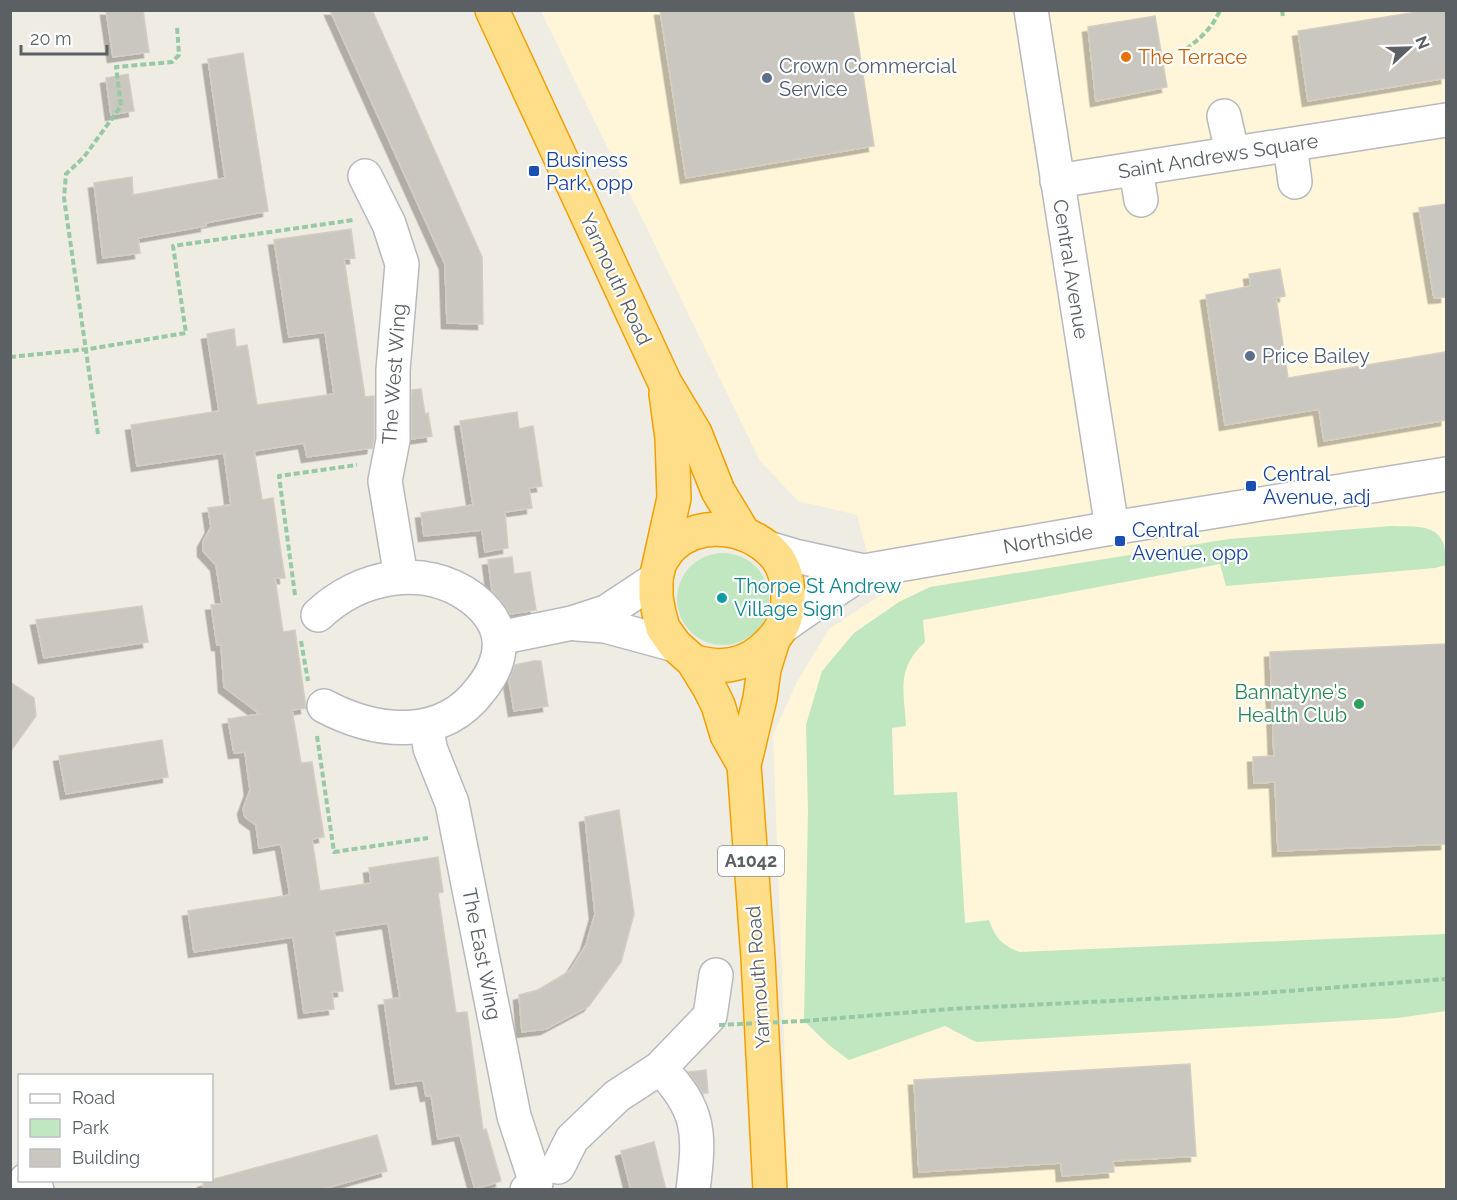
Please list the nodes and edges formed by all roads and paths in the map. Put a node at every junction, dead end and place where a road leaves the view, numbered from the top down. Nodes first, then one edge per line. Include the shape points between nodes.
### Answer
1 (492, 10) edge
2 (1031, 10) edge
3 (1220, 10) edge
4 (1282, 10) edge
5 (1283, 17) dead end
6 (177, 26) dead end
7 (1186, 49) dead end
8 (1224, 116) dead end
9 (1446, 120) edge
10 (1290, 145) junction
11 (1232, 152) junction
12 (365, 176) dead end
13 (1058, 181) junction
14 (1295, 182) dead end
15 (382, 211) junction
16 (86, 349) junction
17 (10, 357) edge
18 (664, 383) junction
19 (98, 434) dead end
20 (388, 461) junction
21 (1446, 474) edge
22 (1112, 528) junction
23 (756, 541) junction
24 (658, 570) junction
25 (864, 571) junction
26 (401, 577) junction
27 (305, 618) junction
28 (572, 623) junction
29 (777, 633) junction
30 (499, 638) junction
31 (684, 653) junction
32 (316, 708) junction
33 (427, 726) junction
34 (744, 765) junction
35 (458, 834) junction
36 (716, 975) dead end
37 (1446, 980) edge
38 (719, 1025) dead end
39 (660, 1068) junction
40 (540, 1180) edge
41 (693, 1190) edge
42 (770, 1190) edge

1 - 18 highway, Yarmouth Road / A1042
2 - 13 street, Central Avenue
3 - 7 path via 1201,38
4 - 5 path
6 - 16 path via 179,55 172,62 116,67 121,106 84,157 66,174 64,198
8 - 11 street
9 - 10 street, Saint Andrews Square
10 - 11 street, Saint Andrews Square
10 - 14 street
11 - 13 street, Saint Andrews Square via 1138,185
12 - 15 street, The West Wing
13 - 22 street, Central Avenue
15 - 16 path via 356,220 173,246 186,333
15 - 20 street, The West Wing via 402,264 405,371
16 - 17 path
16 - 19 path
18 - 23 highway, Yarmouth Road / A1042 via 695,433 718,491
18 - 24 highway, Yarmouth Road / A1042 via 672,438 674,498
20 - 26 street, The West Wing via 385,482
20 - 27 path via 279,476
21 - 22 street, Northside
22 - 25 street, Northside
23 - 24 highway via 728,529 699,531 672,546
23 - 25 street, Northside via 795,556
23 - 29 highway, Yarmouth Road / A1042 via 779,561 786,578 786,614
24 - 28 street via 606,612
24 - 31 highway, Yarmouth Road / A1042 via 656,597 663,628
25 - 29 street, Northside
26 - 27 street via 345,594
26 - 30 street via 428,578 463,591 493,619
27 - 32 path
28 - 30 street
28 - 31 street via 605,626
29 - 31 highway via 755,656 736,664 707,666
29 - 34 highway, Yarmouth Road / A1042 via 764,669
30 - 33 street via 498,659 478,693 462,708
31 - 34 highway, Yarmouth Road / A1042 via 709,687 727,735
32 - 33 street via 364,723
32 - 35 path via 334,852
33 - 35 street, The East Wing via 436,765 461,784 452,803
34 - 42 highway, Yarmouth Road / A1042
35 - 40 street, The East Wing via 514,1116
36 - 39 street, The East Wing via 710,1016
37 - 38 path, bridge
39 - 40 street, The East Wing via 635,1111 587,1156
39 - 41 street via 686,1099 696,1126 698,1152

